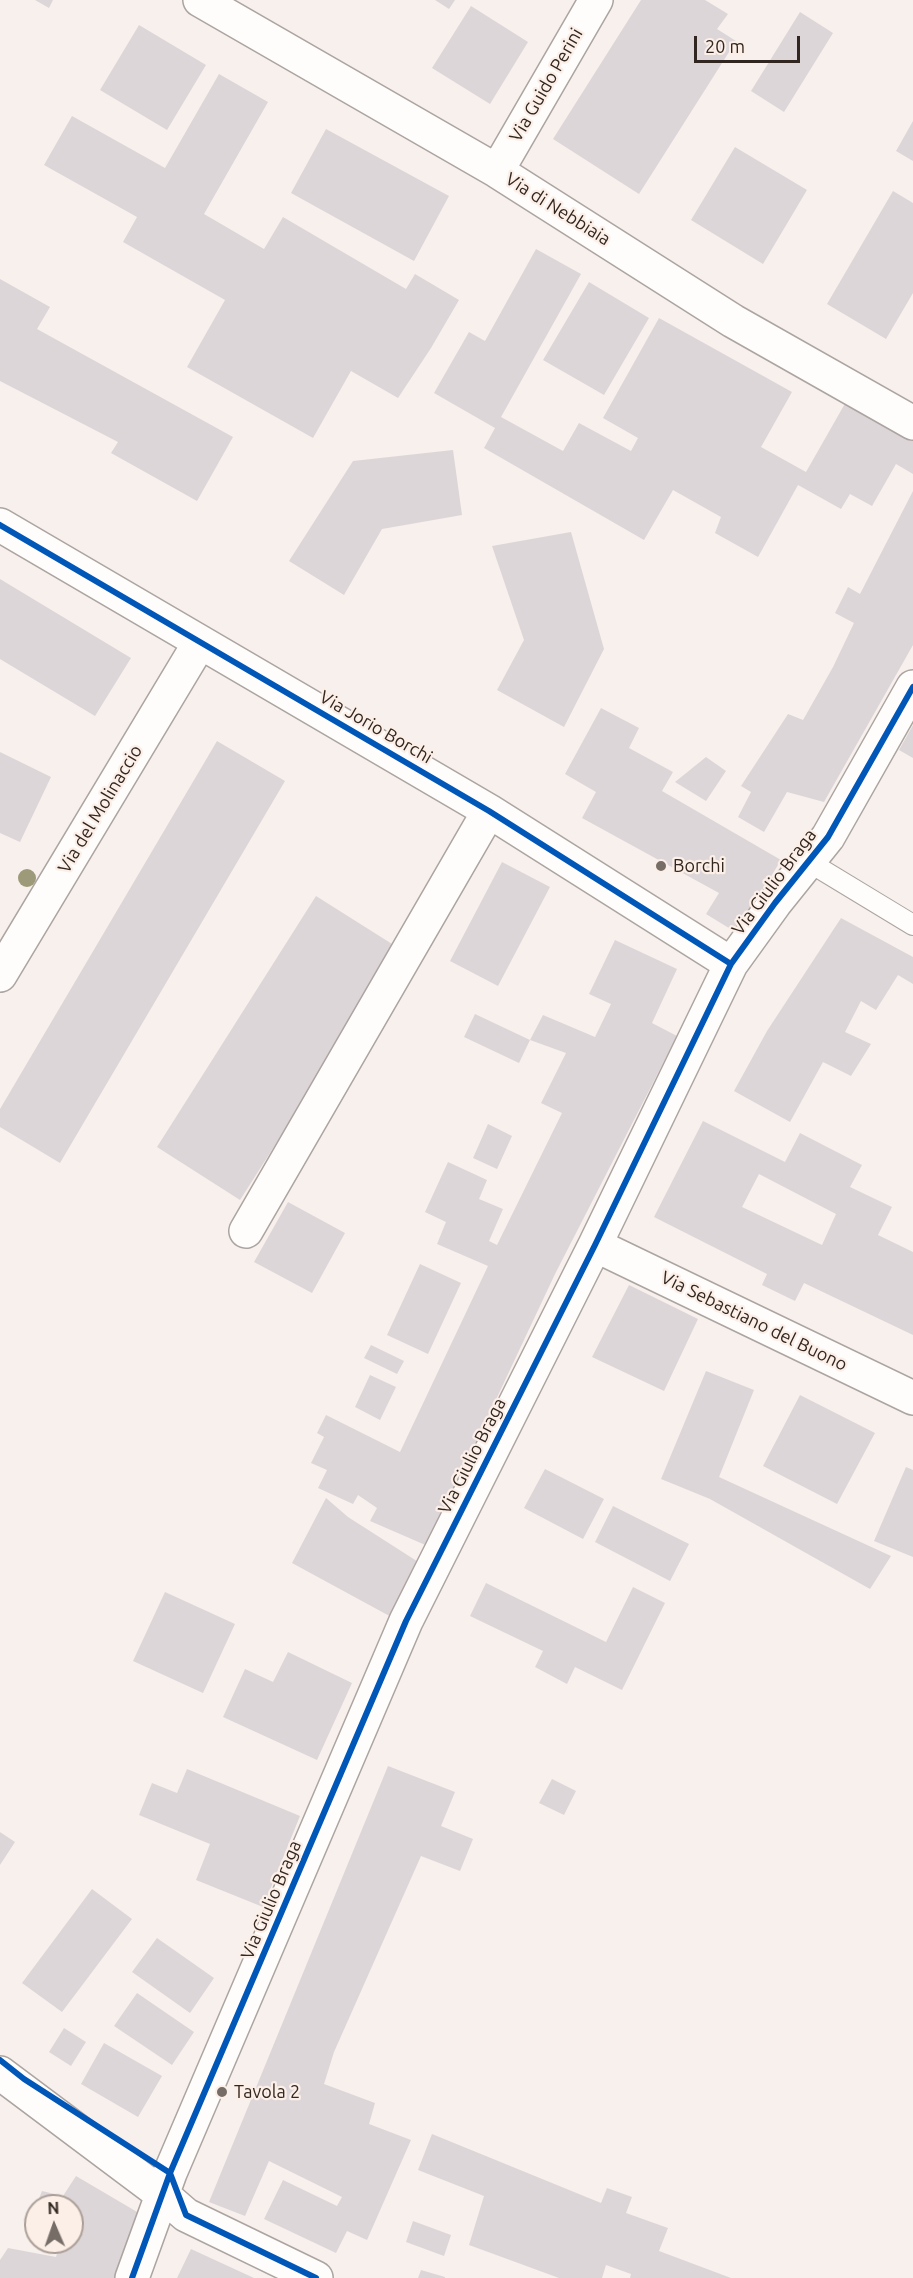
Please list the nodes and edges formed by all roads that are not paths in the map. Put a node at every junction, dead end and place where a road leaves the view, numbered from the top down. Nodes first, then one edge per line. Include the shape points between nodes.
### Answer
1 (200, 0) edge
2 (596, 0) edge
3 (497, 171) junction
4 (913, 423) edge
5 (0, 525) edge
6 (200, 642) junction
7 (913, 687) edge
8 (489, 811) junction
9 (809, 862) junction
10 (913, 924) edge
11 (731, 964) junction
12 (0, 975) edge
13 (246, 1231) dead end
14 (595, 1245) junction
15 (913, 1398) edge
16 (0, 2073) edge
17 (163, 2195) junction
18 (132, 2278) edge
19 (316, 2278) edge

1 - 3 street, Via di Nebbiaia
2 - 3 street, Via Guido Perini
3 - 4 street, Via di Nebbiaia via 733,321
5 - 6 street, Via Jorio Borchi
6 - 8 street, Via Jorio Borchi
6 - 12 street, Via del Molinaccio
7 - 9 street, Via Giulio Braga via 828,837
8 - 11 street, Via Jorio Borchi
8 - 13 street
9 - 10 lane
9 - 11 street, Via Giulio Braga
11 - 14 street, Via Giulio Braga
14 - 15 street, Via Sebastiano del Buono
14 - 17 street, Via Giulio Braga via 406,1621
16 - 17 street
17 - 18 street, Via Giulio Braga
17 - 19 street via 186,2215

